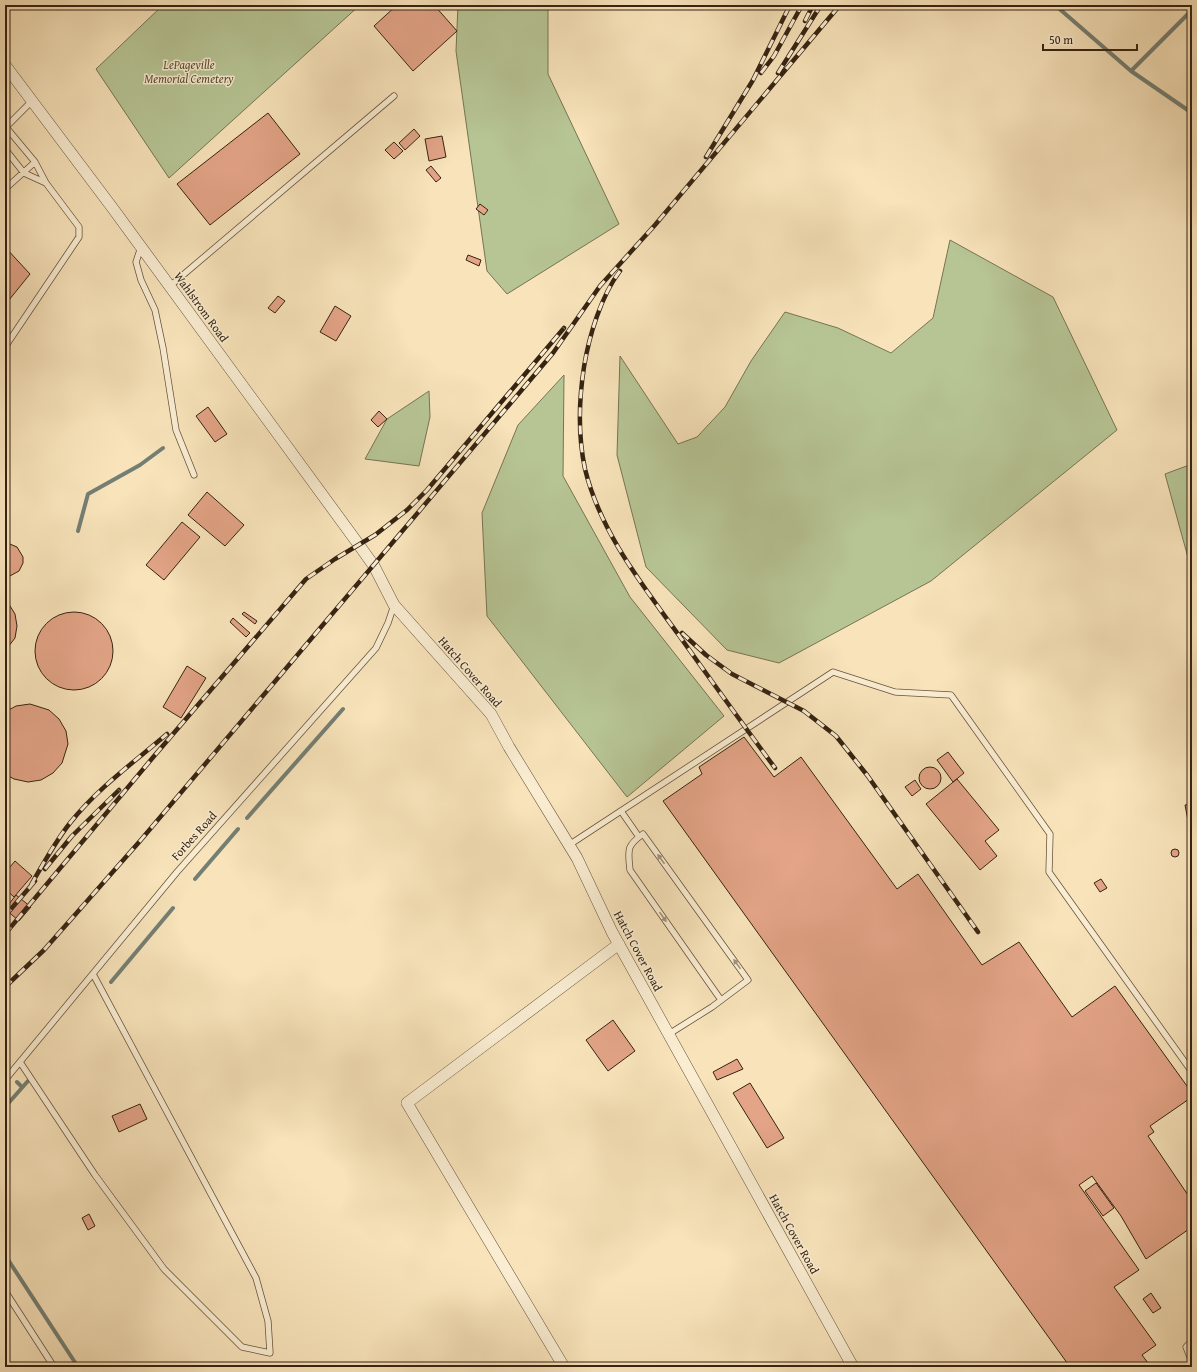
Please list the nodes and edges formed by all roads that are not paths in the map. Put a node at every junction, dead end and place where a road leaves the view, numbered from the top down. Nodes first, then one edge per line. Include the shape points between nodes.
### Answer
1 (5, 65) edge
2 (394, 96) dead end
3 (31, 102) junction
4 (5, 127) edge
5 (5, 149) edge
6 (35, 162) junction
7 (24, 173) junction
8 (46, 183) junction
9 (5, 189) edge
10 (141, 247) junction
11 (170, 286) junction
12 (5, 347) edge
13 (194, 475) dead end
14 (374, 566) joint
15 (394, 604) junction
16 (621, 811) junction
17 (639, 837) junction
18 (570, 845) junction
19 (619, 944) junction
20 (93, 974) junction
21 (721, 1000) junction
22 (669, 1034) junction
23 (20, 1062) junction
24 (1192, 1072) edge
25 (5, 1080) edge
26 (5, 1291) edge
27 (1192, 1341) edge
28 (1192, 1362) edge
29 (54, 1367) edge
30 (564, 1367) edge
31 (853, 1367) edge

1 - 3 street, Wahlstrom Road
2 - 11 lane
3 - 4 lane
3 - 10 street, Wahlstrom Road
4 - 6 lane
5 - 7 lane
6 - 7 lane
6 - 8 lane
7 - 8 lane
7 - 9 lane
8 - 12 lane via 79,227 79,237
10 - 11 street, Wahlstrom Road
10 - 13 lane via 136,262 155,310 176,430
11 - 14 street, Wahlstrom Road
14 - 15 street, Hatch Cover Road
15 - 18 street, Hatch Cover Road via 491,714
15 - 20 lane, Forbes Road via 376,648 177,872
16 - 17 lane
16 - 18 lane
16 - 24 lane via 833,672 895,692 952,695 1050,834 1049,872
17 -> 21 lane via 631,843 628,850 630,870
21 -> 17 lane via 748,980 643,834
18 - 19 street, Hatch Cover Road
19 - 22 street, Hatch Cover Road
19 - 30 street via 407,1103
20 - 23 lane, Forbes Road
20 - 23 lane via 256,1278 268,1320 270,1353 242,1347 164,1269 95,1175
21 - 22 lane
22 - 31 street, Hatch Cover Road
23 - 25 lane, Forbes Road
26 - 29 lane
27 - 28 lane via 1186,1347

